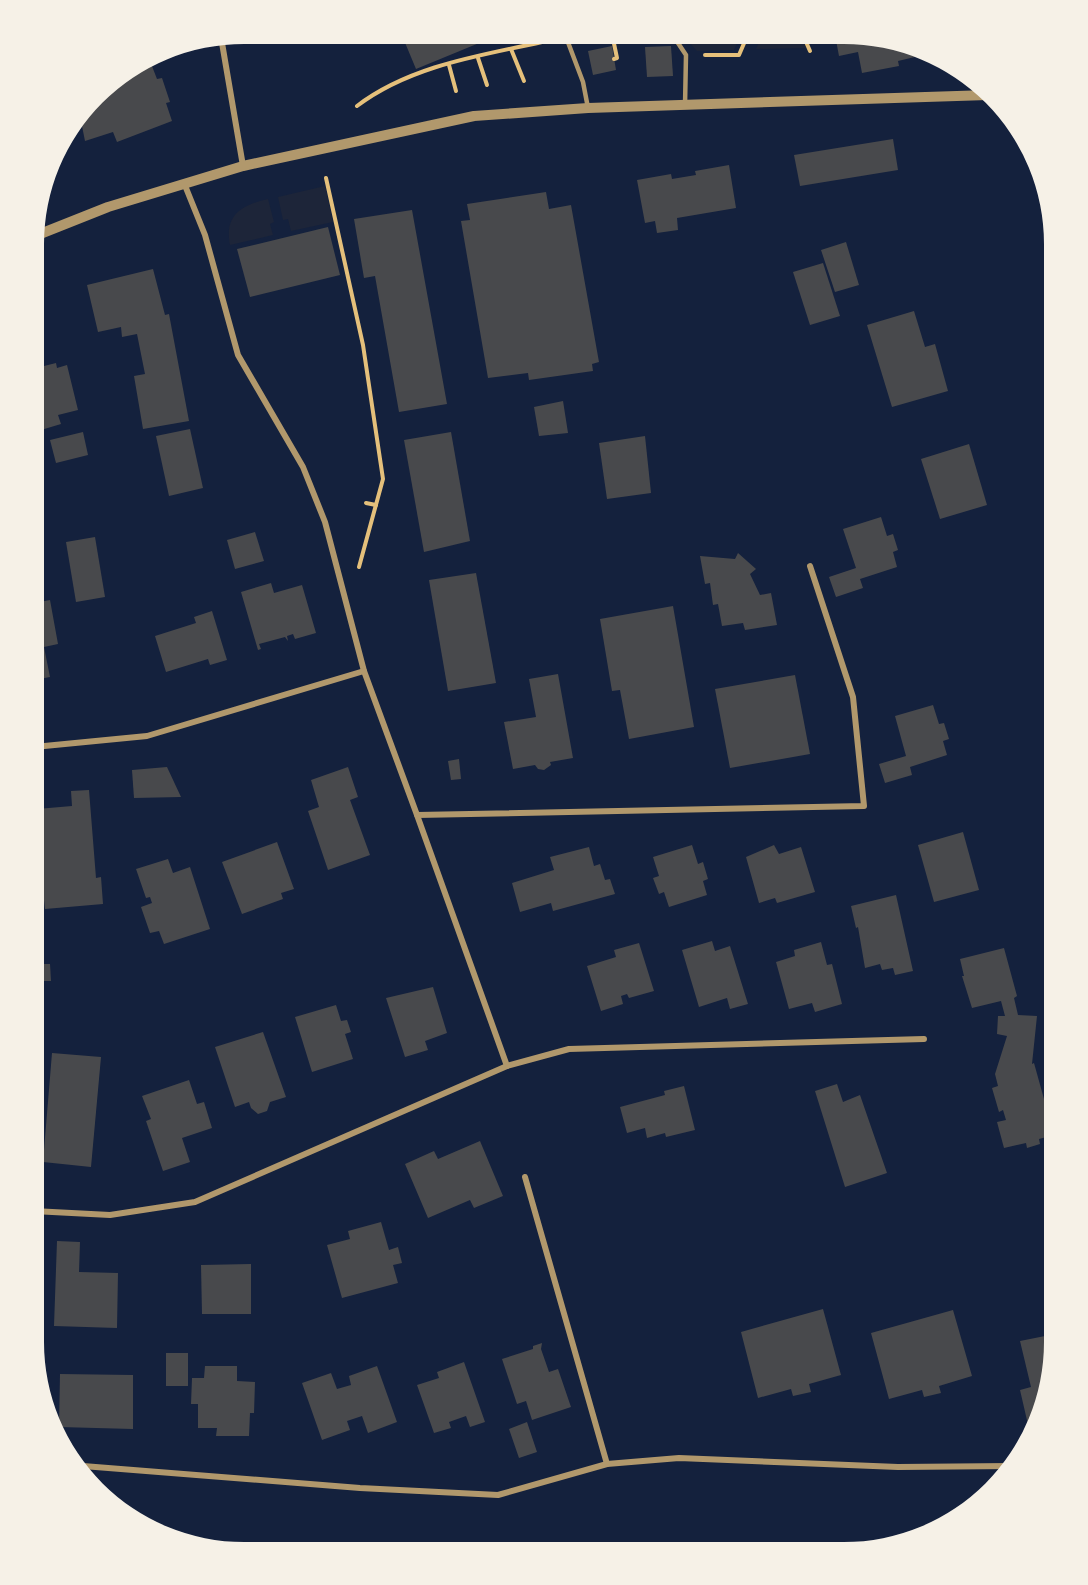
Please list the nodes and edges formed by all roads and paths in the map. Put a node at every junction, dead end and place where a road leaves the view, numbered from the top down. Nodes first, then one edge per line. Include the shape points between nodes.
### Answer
1 (534, 44) edge
2 (569, 44) edge
3 (614, 44) edge
4 (679, 44) edge
5 (744, 44) edge
6 (807, 44) edge
7 (222, 45) edge
8 (512, 49) junction
9 (810, 51) dead end
10 (686, 55) junction
11 (478, 58) junction
12 (614, 59) dead end
13 (449, 64) junction
14 (524, 81) dead end
15 (487, 85) dead end
16 (456, 91) dead end
17 (978, 95) edge
18 (357, 106) dead end
19 (685, 106) junction
20 (588, 108) junction
21 (243, 166) junction
22 (326, 178) dead end
23 (184, 182) junction
24 (44, 232) edge
25 (366, 503) dead end
26 (376, 505) junction
27 (810, 566) dead end
28 (357, 572) dead end
29 (364, 671) junction
30 (44, 746) edge
31 (417, 815) junction
32 (924, 1039) dead end
33 (507, 1066) junction
34 (525, 1177) dead end
35 (44, 1212) edge
36 (607, 1464) junction
37 (88, 1466) edge
38 (1001, 1466) edge

1 - 8 path
2 - 20 lane
3 - 12 path
4 - 10 lane
5 - 10 path via 739,55
6 - 9 path
7 - 21 street
8 - 11 path
8 - 14 path
10 - 19 lane
11 - 13 path
11 - 15 path
13 - 16 path
13 - 18 path via 383,88
17 - 19 street
19 - 20 street
20 - 21 street via 474,116
21 - 23 street
22 - 26 path via 363,345 383,479
23 - 24 street
23 - 29 street via 205,235 238,355 303,467 325,522
25 - 26 path
26 - 28 path
27 - 31 street via 853,697 864,806
29 - 30 street via 147,736
29 - 31 street
31 - 33 street
32 - 33 street via 569,1049
33 - 35 street via 195,1202 110,1215
34 - 36 street
36 - 37 street via 498,1495
36 - 38 street via 680,1458 898,1467

